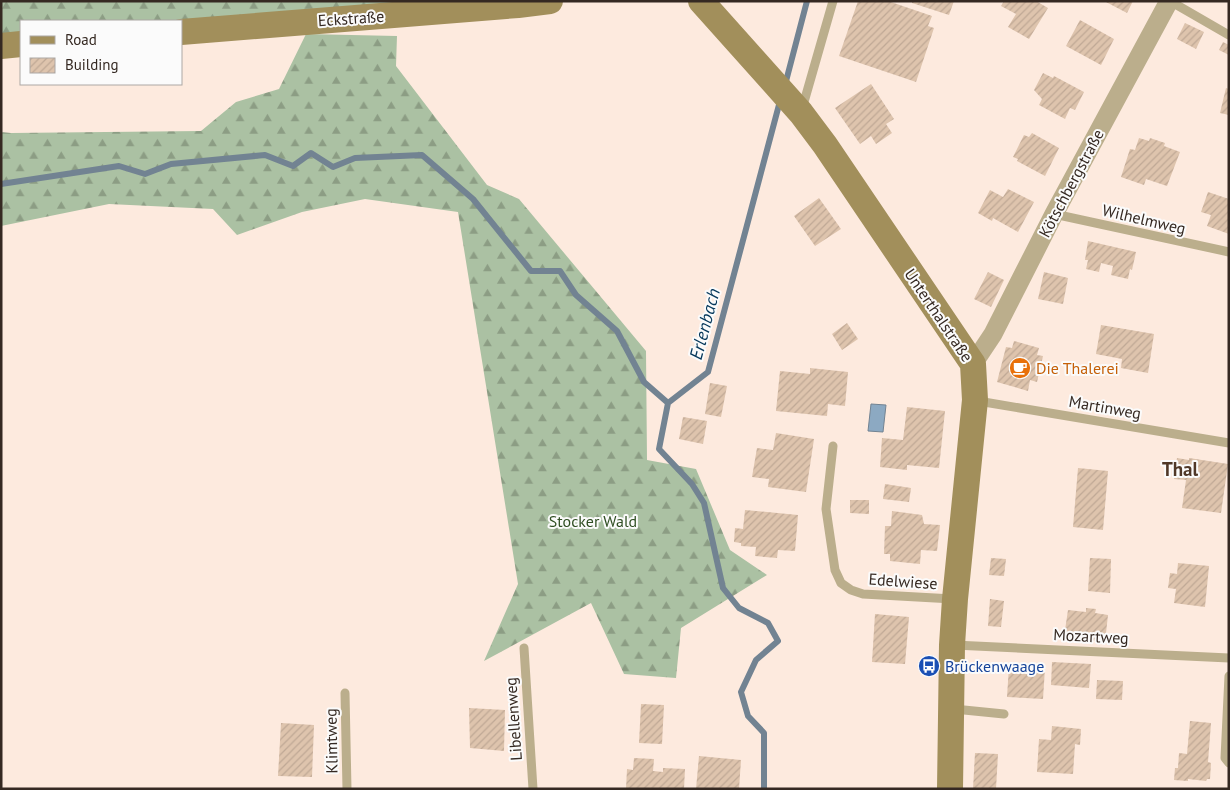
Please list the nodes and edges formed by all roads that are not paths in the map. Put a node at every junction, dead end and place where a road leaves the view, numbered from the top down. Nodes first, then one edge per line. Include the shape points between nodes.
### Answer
1 (550, 1) edge
2 (701, 1) edge
3 (833, 1) edge
4 (1170, 1) edge
5 (182, 32) edge
6 (1229, 35) edge
7 (20, 44) edge
8 (1, 46) edge
9 (797, 108) junction
10 (1054, 214) junction
11 (1229, 252) edge
12 (973, 364) junction
13 (975, 400) junction
14 (1229, 443) edge
15 (833, 446) dead end
16 (955, 599) junction
17 (952, 645) junction
18 (524, 648) dead end
19 (1229, 658) edge
20 (1229, 676) edge
21 (345, 693) dead end
22 (951, 709) junction
23 (1004, 714) dead end
24 (1229, 764) edge
25 (347, 789) edge
26 (533, 789) edge
27 (950, 789) edge

1 - 5 street, Eckstraße
2 - 9 street, Unterthalstraße
3 - 9 lane
4 - 6 lane
4 - 10 street, Kötschbergstraße
7 - 8 street
9 - 12 street, Unterthalstraße
10 - 11 lane, Wilhelmweg
10 - 12 street, Kötschbergstraße via 991,336
12 - 13 street, Unterthalstraße
13 - 14 lane, Martinweg
13 - 16 street, Unterthalstraße
15 - 16 lane, Edelwiese via 826,510 835,570 841,583 863,594
16 - 17 street, Unterthalstraße
17 - 19 lane, Mozartweg
17 - 22 street, Unterthalstraße
18 - 26 lane, Libellenweg
20 - 24 lane via 1225,758
21 - 25 lane, Klimtweg
22 - 23 lane
22 - 27 street, Unterthalstraße

